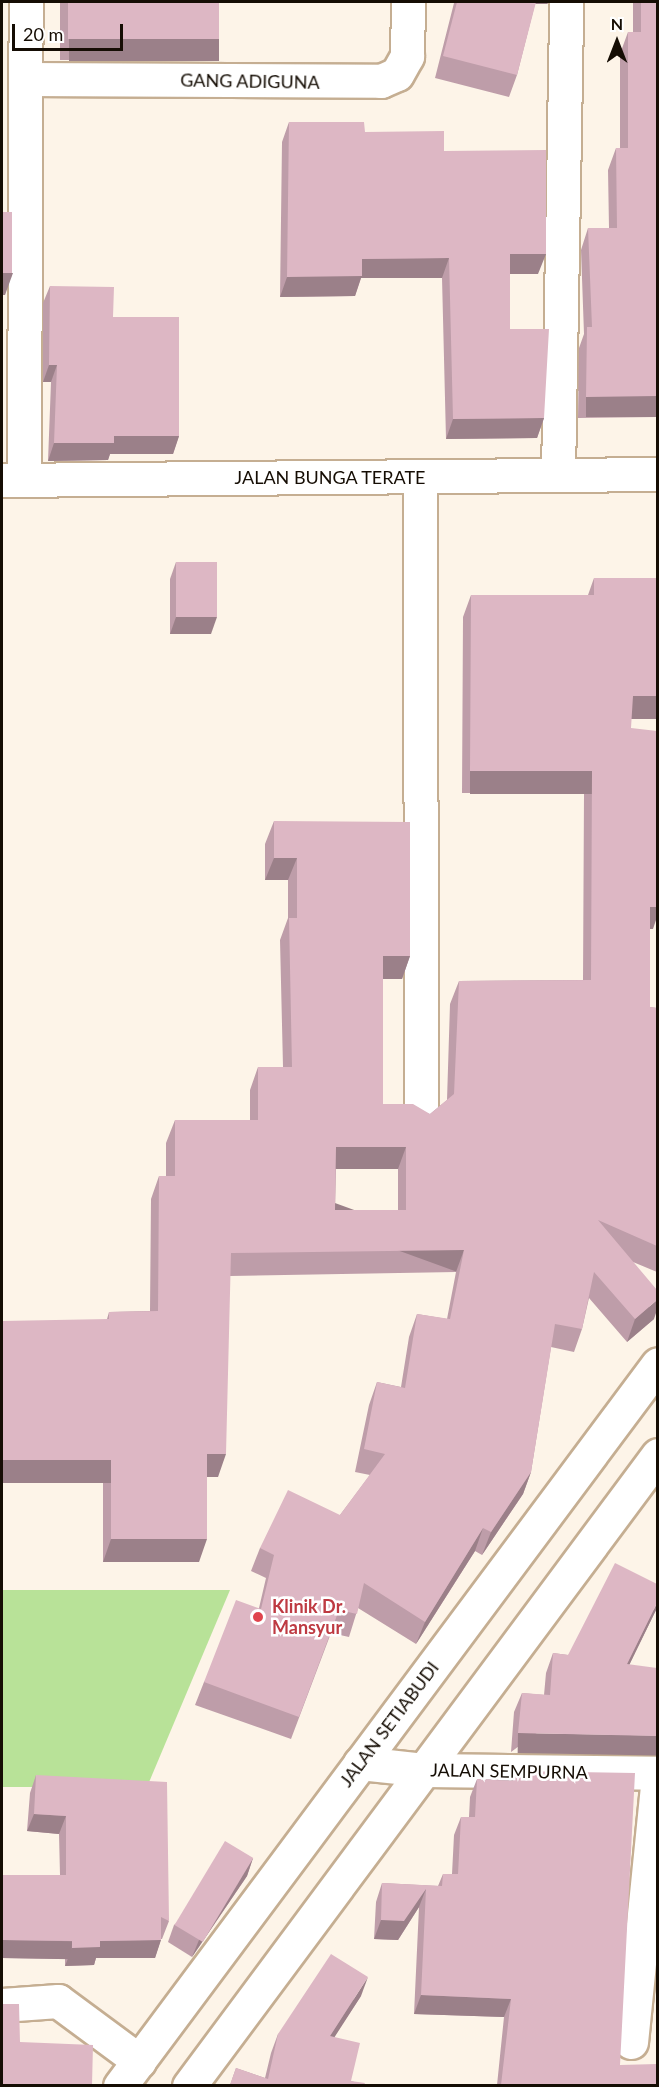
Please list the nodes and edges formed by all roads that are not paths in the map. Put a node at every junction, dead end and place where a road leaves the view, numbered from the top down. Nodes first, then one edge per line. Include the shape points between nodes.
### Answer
1 (26, 2) edge
2 (408, 2) edge
3 (566, 2) edge
4 (26, 79) junction
5 (657, 474) edge
6 (558, 475) junction
7 (420, 476) junction
8 (13, 480) edge
9 (421, 1118) edge
10 (657, 1364) edge
11 (657, 1455) edge
12 (360, 1763) junction
13 (424, 1770) junction
14 (657, 1775) edge
15 (2, 2005) edge
16 (631, 2042) dead end
17 (129, 2073) edge
18 (189, 2085) edge

1 - 4 street
2 - 4 street, GANG ADIGUNA via 406,56 397,74 381,81
3 - 6 street
4 - 8 street
5 - 6 street, JALAN BUNGA TERATE
6 - 7 street, JALAN BUNGA TERATE
7 - 8 street, JALAN BUNGA TERATE
7 - 9 street
10 - 12 street, JALAN SETIABUDI
11 - 13 street
12 - 13 street, JALAN SEMPURNA
12 - 17 street, JALAN SETIABUDI
13 - 14 street, JALAN SEMPURNA
13 - 18 street
14 - 16 street
15 - 17 street via 58,2001

